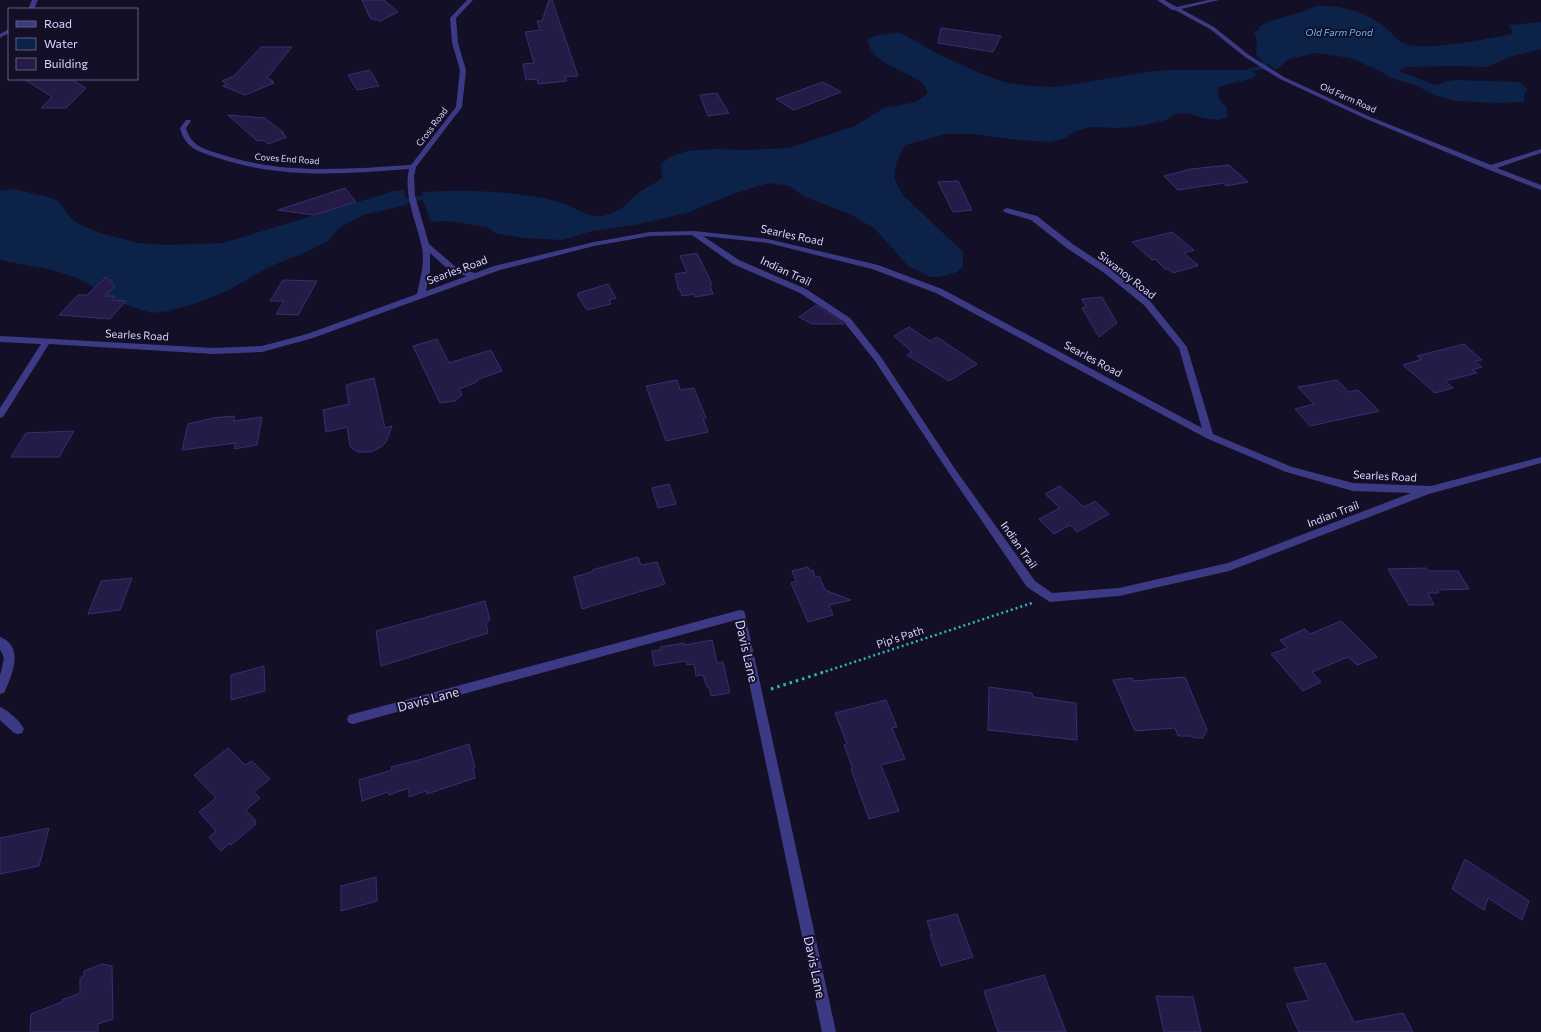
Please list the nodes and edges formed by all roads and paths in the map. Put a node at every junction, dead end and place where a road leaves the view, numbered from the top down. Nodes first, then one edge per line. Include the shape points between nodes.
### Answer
1 (470, 0) edge
2 (1160, 0) edge
3 (1216, 0) edge
4 (1174, 9) junction
5 (188, 121) dead end
6 (1541, 151) edge
7 (413, 167) junction
8 (1489, 168) junction
9 (1541, 188) edge
10 (1007, 210) dead end
11 (694, 233) junction
12 (425, 245) junction
13 (476, 276) junction
14 (421, 296) junction
15 (0, 338) edge
16 (47, 341) junction
17 (0, 415) edge
18 (1209, 436) junction
19 (1541, 460) edge
20 (1431, 490) junction
21 (1050, 598) junction
22 (0, 642) edge
23 (0, 689) edge
24 (757, 694) junction
25 (0, 712) edge
26 (353, 719) dead end
27 (18, 729) dead end
28 (829, 1032) edge

1 - 7 street, Cross Road via 453,18 455,43 463,70 459,107
2 - 4 street, Old Farm Road
3 - 4 street
4 - 8 street, Old Farm Road via 1212,28 1247,56 1282,78 1366,117
5 - 7 street, Coves End Road via 183,128 188,141 200,149 226,160 260,168 358,170
6 - 8 street
7 - 12 street, Cross Road via 409,177 416,217
8 - 9 street, Old Farm Road
10 - 18 street, Siwanoy Road via 1034,218 1147,303 1182,347
11 - 13 street, Searles Road via 650,234 594,244 497,268
11 - 18 street, Searles Road via 768,240 875,267 938,291
11 - 21 street, Indian Trail via 736,262 803,291 847,320 878,359 1031,584
12 - 13 street via 454,270
12 - 14 street, Cross Road via 426,269
13 - 14 street, Searles Road
14 - 16 street, Searles Road via 310,336 262,349 214,351
15 - 16 street, Searles Road
16 - 17 street
18 - 20 street, Searles Road via 1289,470 1353,487
19 - 20 street, Searles Road
20 - 21 street, Indian Trail via 1229,567 1120,592
21 - 24 path, Pip's Path
22 - 23 street via 8,650 10,660
24 - 26 street, Davis Lane via 740,614
24 - 28 street, Davis Lane
25 - 27 street

